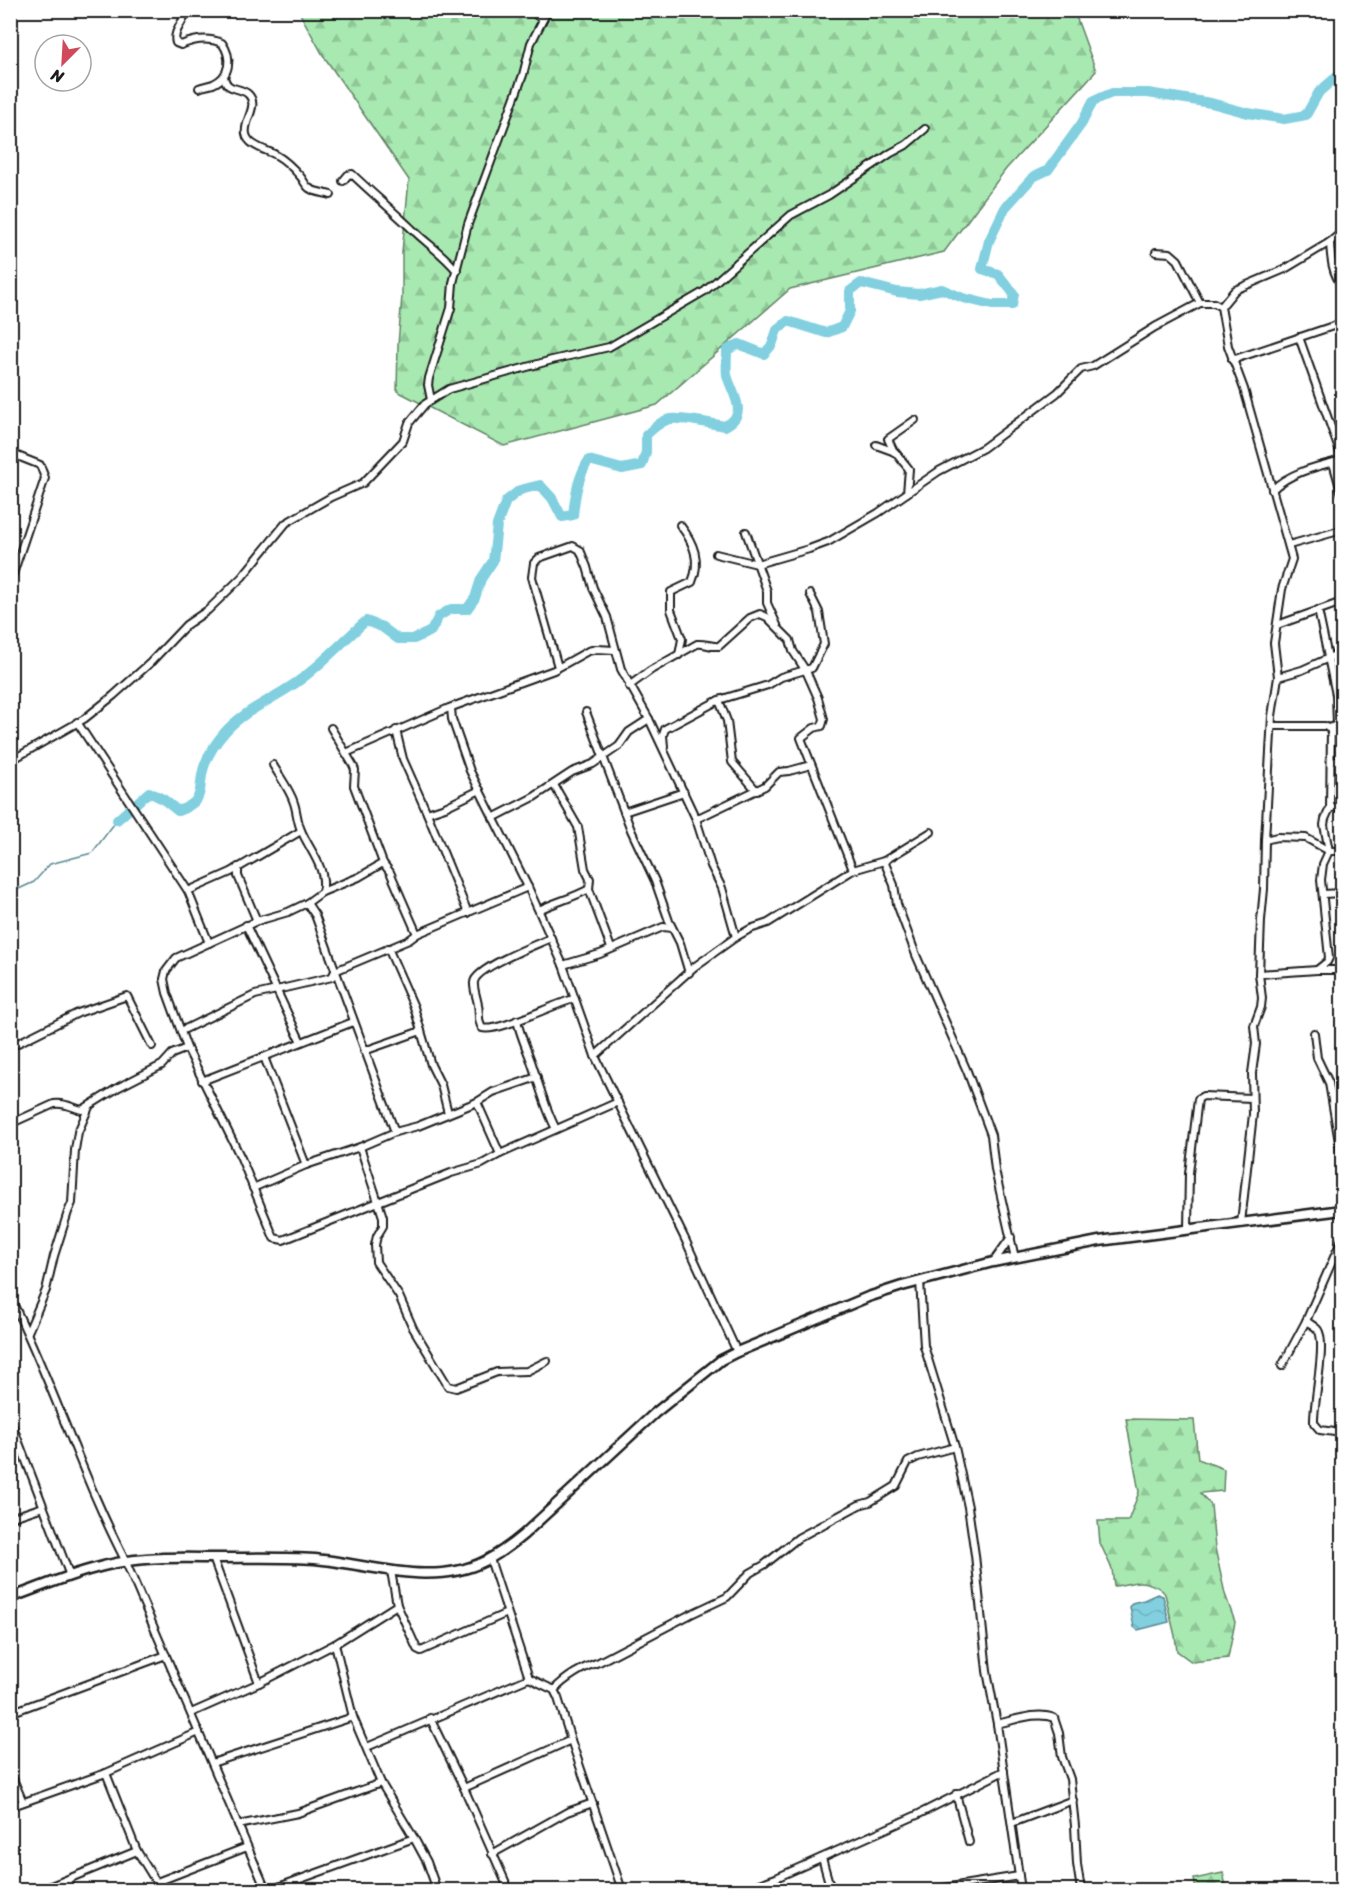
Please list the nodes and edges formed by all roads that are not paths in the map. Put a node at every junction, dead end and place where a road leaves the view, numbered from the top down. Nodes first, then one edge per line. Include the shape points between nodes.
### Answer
1 (186, 10) edge
2 (529, 10) edge
3 (548, 10) edge
4 (542, 19) junction
5 (224, 76) junction
6 (199, 88) dead end
7 (925, 129) dead end
8 (343, 181) dead end
9 (331, 195) dead end
10 (1342, 232) edge
11 (1330, 243) junction
12 (1156, 252) dead end
13 (457, 271) junction
14 (1342, 286) edge
15 (1200, 303) junction
16 (1221, 307) junction
17 (1342, 323) edge
18 (1299, 337) junction
19 (1232, 360) junction
20 (431, 400) junction
21 (915, 420) dead end
22 (876, 445) dead end
23 (895, 452) junction
24 (10, 453) edge
25 (1342, 459) edge
26 (1333, 463) junction
27 (1272, 490) junction
28 (907, 493) junction
29 (1342, 494) edge
30 (680, 525) dead end
31 (1342, 530) edge
32 (746, 532) dead end
33 (1289, 545) junction
34 (716, 554) dead end
35 (757, 564) junction
36 (10, 583) edge
37 (810, 594) dead end
38 (1342, 602) edge
39 (767, 603) junction
40 (1318, 610) junction
41 (760, 614) junction
42 (1277, 625) junction
43 (778, 629) junction
44 (615, 650) junction
45 (1342, 652) edge
46 (679, 655) junction
47 (1327, 658) junction
48 (558, 668) junction
49 (806, 671) junction
50 (1278, 677) junction
51 (630, 686) junction
52 (719, 700) junction
53 (451, 708) junction
54 (586, 712) dead end
55 (649, 719) junction
56 (77, 722) junction
57 (1272, 726) junction
58 (331, 728) dead end
59 (1329, 728) junction
60 (396, 730) junction
61 (664, 750) junction
62 (346, 753) junction
63 (604, 757) junction
64 (1342, 760) edge
65 (10, 762) edge
66 (1331, 762) junction
67 (273, 765) dead end
68 (812, 765) junction
69 (554, 785) junction
70 (480, 790) junction
71 (756, 790) junction
72 (684, 792) junction
73 (1342, 807) edge
74 (1330, 808) junction
75 (624, 812) junction
76 (427, 813) junction
77 (493, 818) junction
78 (696, 819) junction
79 (302, 831) junction
80 (931, 832) dead end
81 (1265, 840) junction
82 (1329, 851) junction
83 (1342, 851) edge
84 (884, 861) junction
85 (383, 863) junction
86 (238, 867) junction
87 (853, 870) junction
88 (231, 872) junction
89 (238, 876) junction
90 (327, 886) junction
91 (528, 887) junction
92 (589, 889) junction
93 (188, 891) junction
94 (1342, 893) edge
95 (1323, 894) junction
96 (307, 903) junction
97 (539, 910) junction
98 (468, 913) junction
99 (257, 921) junction
100 (670, 924) junction
101 (246, 925) junction
102 (417, 934) junction
103 (736, 936) junction
104 (551, 938) junction
105 (209, 943) junction
106 (388, 948) junction
107 (611, 948) junction
108 (563, 964) junction
109 (1317, 970) junction
110 (1342, 970) edge
111 (334, 971) junction
112 (689, 973) junction
113 (1259, 974) junction
114 (276, 990) junction
115 (574, 999) junction
116 (517, 1020) junction
117 (353, 1022) junction
118 (181, 1031) junction
119 (421, 1031) junction
120 (1314, 1033) dead end
121 (301, 1042) junction
122 (10, 1047) edge
123 (152, 1047) dead end
124 (187, 1048) junction
125 (364, 1052) junction
126 (595, 1056) junction
127 (264, 1057) junction
128 (537, 1077) junction
129 (202, 1081) junction
130 (1252, 1098) junction
131 (477, 1102) junction
132 (618, 1102) junction
133 (89, 1107) junction
134 (448, 1113) junction
135 (10, 1124) edge
136 (556, 1129) junction
137 (395, 1132) junction
138 (360, 1147) junction
139 (500, 1154) junction
140 (1342, 1160) edge
141 (306, 1165) junction
142 (253, 1188) junction
143 (379, 1202) junction
144 (1342, 1210) edge
145 (1241, 1223) junction
146 (1188, 1229) junction
147 (1011, 1237) junction
148 (1342, 1239) edge
149 (1015, 1258) junction
150 (993, 1262) junction
151 (920, 1281) junction
152 (10, 1297) edge
153 (1306, 1321) junction
154 (28, 1332) junction
155 (737, 1352) junction
156 (547, 1361) dead end
157 (1282, 1366) dead end
158 (10, 1419) edge
159 (1342, 1433) edge
160 (18, 1439) junction
161 (10, 1442) edge
162 (955, 1447) junction
163 (43, 1507) junction
164 (10, 1518) edge
165 (213, 1558) junction
166 (490, 1558) junction
167 (125, 1560) junction
168 (391, 1571) junction
169 (70, 1576) junction
170 (10, 1598) edge
171 (397, 1605) junction
172 (507, 1613) junction
173 (335, 1644) junction
174 (166, 1655) junction
175 (529, 1678) junction
176 (259, 1683) junction
177 (554, 1690) junction
178 (10, 1713) edge
179 (191, 1713) junction
180 (353, 1718) junction
181 (430, 1718) junction
182 (997, 1724) junction
183 (199, 1732) junction
184 (571, 1740) junction
185 (367, 1747) junction
186 (212, 1763) junction
187 (10, 1772) edge
188 (1004, 1772) junction
189 (106, 1773) junction
190 (381, 1783) junction
191 (464, 1788) junction
192 (956, 1794) junction
193 (1072, 1800) junction
194 (23, 1802) junction
195 (593, 1803) junction
196 (10, 1807) edge
197 (1012, 1823) junction
198 (238, 1825) junction
199 (414, 1838) junction
200 (969, 1842) dead end
201 (247, 1847) junction
202 (137, 1851) junction
203 (492, 1854) junction
204 (822, 1858) junction
205 (1019, 1876) junction
206 (66, 1881) junction
207 (157, 1882) junction
208 (41, 1890) edge
209 (72, 1890) edge
210 (161, 1890) edge
211 (268, 1890) edge
212 (437, 1890) edge
213 (509, 1890) edge
214 (622, 1890) edge
215 (742, 1890) edge
216 (831, 1890) edge
217 (932, 1890) edge
218 (1022, 1890) edge
219 (1081, 1890) edge

1 - 5 street via 176,32 176,43 195,39 222,42 229,54
2 - 4 street
3 - 4 street
4 - 13 street via 468,224
5 - 6 street
5 - 9 street via 228,87 247,93 252,100 246,135 249,140 288,163 309,188
7 - 20 street via 829,195 791,215 705,291 609,347 489,376 449,389
8 - 13 street via 352,174
10 - 11 street
11 - 14 street via 1332,267
11 - 16 street via 1285,269 1235,290
12 - 15 street via 1170,253 1178,260
13 - 20 street via 451,308 429,378
15 - 16 street
15 - 28 street via 1093,366 1081,369 1058,393 983,448
16 - 19 street
17 - 18 street
18 - 19 street
18 - 25 street
19 - 27 street via 1244,388
20 - 56 street via 409,423 403,441 363,483 286,523 242,577 208,610 186,625 113,696
21 - 23 street via 888,439
22 - 23 street
23 - 28 street via 909,469
24 - 36 street via 40,465 45,478
25 - 26 street
26 - 27 street via 1285,479
26 - 29 street
27 - 33 street
28 - 35 street via 828,542
30 - 46 street via 691,542 697,571 692,582 671,592 671,610 682,639
31 - 33 street
32 - 35 street
33 - 42 street via 1292,559 1282,589
34 - 35 street
35 - 39 street
37 - 49 street via 819,612 824,644 812,668
38 - 40 street
39 - 41 street
39 - 43 street
40 - 42 street
40 - 47 street
41 - 43 street
41 - 46 street via 719,646 697,644
42 - 50 street via 1274,643
43 - 49 street via 790,640
44 - 48 street via 588,651
44 - 48 street via 580,550 567,547 539,558 532,577
44 - 51 street
45 - 47 street
46 - 51 street
47 - 50 street
47 - 59 street via 1336,695 1337,725
48 - 53 street
49 - 52 street
49 - 68 street via 824,719 822,726 801,738
50 - 57 street
51 - 55 street
52 - 61 street via 665,729
52 - 71 street via 727,721 732,762
53 - 60 street
53 - 70 street via 470,771
54 - 63 street
55 - 61 street
55 - 63 street via 628,732 619,746
56 - 65 street
56 - 93 street
57 - 59 street
57 - 81 street
58 - 62 street
59 - 66 street
60 - 62 street
60 - 76 street via 403,759
61 - 72 street
62 - 85 street via 355,770 354,786
63 - 69 street
63 - 75 street
64 - 66 street
66 - 74 street
67 - 79 street via 294,802
68 - 71 street via 779,772
68 - 87 street
69 - 77 street
69 - 92 street via 578,827
70 - 76 street
70 - 77 street
71 - 78 street
72 - 75 street
72 - 78 street
73 - 74 street
74 - 82 street via 1324,825
75 - 100 street
76 - 98 street
77 - 91 street
78 - 103 street
79 - 86 street
79 - 90 street
80 - 84 street
81 - 82 street via 1306,838
81 - 113 street
82 - 83 street
82 - 95 street via 1323,864
84 - 87 street
84 - 147 street via 916,955 991,1135 994,1170
85 - 90 street via 359,877
85 - 102 street
86 - 88 street
86 - 89 street
87 - 103 street via 768,923
88 - 89 street
88 - 93 street
89 - 99 street
90 - 96 street
91 - 97 street
91 - 98 street
92 - 97 street
92 - 107 street
93 - 105 street
94 - 95 street
95 - 109 street via 1329,958
96 - 99 street
96 - 111 street via 315,915
97 - 104 street
98 - 102 street
99 - 101 street
100 - 107 street
100 - 112 street
101 - 105 street
101 - 114 street
102 - 106 street
103 - 112 street
104 - 108 street
104 - 116 street via 490,966 474,981 482,1028
105 - 118 street via 176,958 166,971 167,993
106 - 111 street
106 - 119 street
107 - 108 street
108 - 115 street
109 - 110 street
109 - 113 street
111 - 114 street via 326,980
111 - 117 street
112 - 126 street
113 - 130 street via 1262,998 1254,1026
114 - 118 street via 255,995
114 - 121 street
115 - 116 street
115 - 126 street
116 - 128 street
117 - 121 street
117 - 125 street
118 - 124 street
119 - 125 street
119 - 134 street
120 - 140 street via 1317,1058 1329,1083
121 - 127 street
122 - 123 street via 78,1013 124,996 130,998
124 - 129 street
124 - 133 street via 171,1054 162,1065
125 - 137 street
126 - 132 street
127 - 129 street
127 - 141 street
128 - 131 street via 493,1092
128 - 136 street
129 - 142 street
130 - 145 street
130 - 146 street via 1198,1099 1188,1173
131 - 134 street
131 - 139 street
132 - 136 street
132 - 155 street
133 - 135 street via 82,1110 54,1104
133 - 154 street via 76,1141 72,1203 46,1290
134 - 137 street
136 - 139 street
137 - 138 street
138 - 141 street
138 - 143 street
139 - 143 street
141 - 142 street
142 - 143 street via 274,1238 283,1240
143 - 156 street via 383,1226 375,1245 376,1262 448,1386 456,1388 497,1372 527,1371
144 - 145 main road
145 - 146 main road
146 - 149 main road
147 - 149 street
147 - 150 street
148 - 153 street
149 - 150 main road
150 - 151 main road
151 - 155 main road via 868,1297
151 - 162 street via 924,1346
152 - 154 street
153 - 157 street
153 - 159 street via 1318,1330 1320,1337 1314,1423 1320,1430
154 - 167 street via 104,1519
155 - 166 main road via 693,1381 523,1535
158 - 160 street
160 - 161 street
160 - 163 street
162 - 177 street via 908,1462 896,1486 798,1538 750,1573 727,1597 589,1665
162 - 182 street via 968,1508
163 - 164 street
163 - 169 street
165 - 167 main road
165 - 168 main road via 317,1559
165 - 176 street
166 - 168 main road via 442,1572
166 - 172 street
167 - 169 main road
167 - 174 street
168 - 171 street
169 - 170 main road
171 - 172 street via 417,1649 422,1651
171 - 173 street
172 - 175 street
173 - 176 street
173 - 180 street
174 - 178 street
174 - 179 street
175 - 177 street
175 - 181 street
176 - 179 street
177 - 184 street
179 - 183 street
180 - 185 street
180 - 186 street
181 - 185 street
181 - 191 street
182 - 188 street
182 - 193 street via 1037,1715 1054,1718
183 - 186 street
183 - 189 street
184 - 191 street
184 - 195 street
185 - 190 street
186 - 198 street
187 - 194 street
188 - 192 street
188 - 197 street
189 - 194 street
189 - 202 street
190 - 198 street via 298,1813
190 - 199 street
191 - 203 street
192 - 200 street
192 - 204 street
193 - 197 street
193 - 219 street
194 - 196 street
195 - 203 street via 567,1812
195 - 214 street
197 - 205 street
198 - 201 street
199 - 211 street
199 - 212 street
201 - 207 street
201 - 211 street
202 - 206 street
202 - 207 street
203 - 213 street
204 - 215 street
204 - 216 street
205 - 217 street
205 - 218 street
206 - 208 street
206 - 209 street
207 - 210 street

